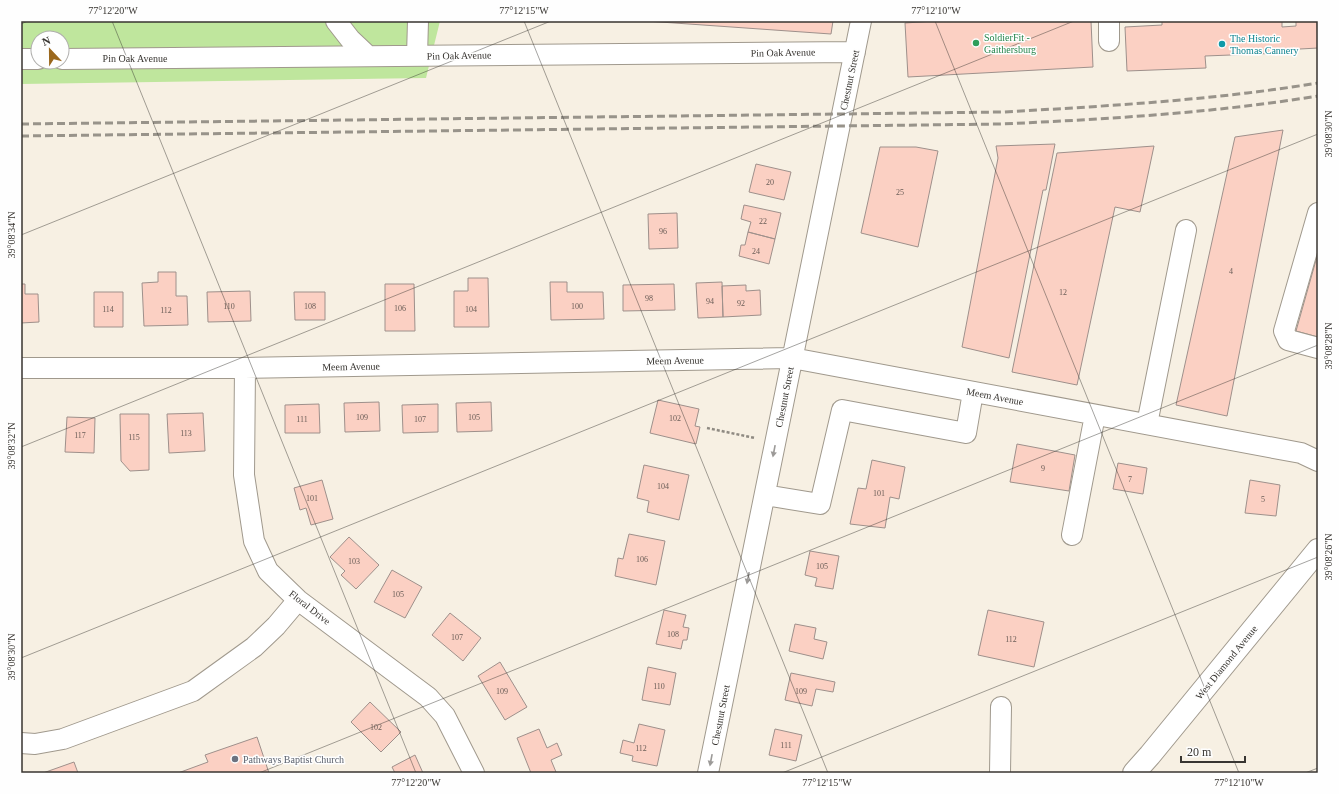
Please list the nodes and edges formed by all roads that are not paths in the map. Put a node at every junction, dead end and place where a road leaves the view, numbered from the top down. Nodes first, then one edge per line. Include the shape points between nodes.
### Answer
1 (336, 21) edge
2 (418, 21) edge
3 (861, 21) edge
4 (1109, 21) edge
5 (1109, 41) dead end
6 (855, 52) junction
7 (368, 56) junction
8 (417, 56) junction
9 (70, 59) edge
10 (1318, 213) edge
11 (1186, 230) dead end
12 (1318, 348) edge
13 (792, 358) junction
14 (21, 368) edge
15 (245, 368) junction
16 (973, 392) junction
17 (1096, 415) junction
18 (1147, 424) junction
19 (1318, 461) edge
20 (765, 495) junction
21 (1072, 535) dead end
22 (1318, 550) edge
23 (298, 600) junction
24 (1001, 707) dead end
25 (21, 743) edge
26 (474, 773) edge
27 (708, 773) edge
28 (1000, 773) edge
29 (1134, 773) edge

1 - 7 street via 346,35
2 - 8 street
3 - 6 street, Chestnut Street
4 - 5 street
6 - 8 street, Pin Oak Avenue
6 - 13 street, Chestnut Street
7 - 8 street, Pin Oak Avenue
7 - 9 street, Pin Oak Avenue
10 - 12 street via 1284,331 1288,340
11 - 18 street
13 - 15 street, Meem Avenue
13 - 16 street, Meem Avenue
13 -> 20 street, Chestnut Street
14 - 15 street, Meem Avenue
15 - 23 street, Floral Drive via 244,475 254,541 268,571
16 - 17 street, Meem Avenue
16 - 20 street via 966,434 842,410 820,504
17 - 18 street, Meem Avenue
17 - 21 street
18 - 19 street, Meem Avenue via 1302,453
20 -> 27 street, Chestnut Street
22 - 29 main road, West Diamond Avenue
23 - 25 street via 254,647 193,691 63,739 35,744
23 - 26 street, Floral Drive via 428,697 445,716
24 - 28 street

